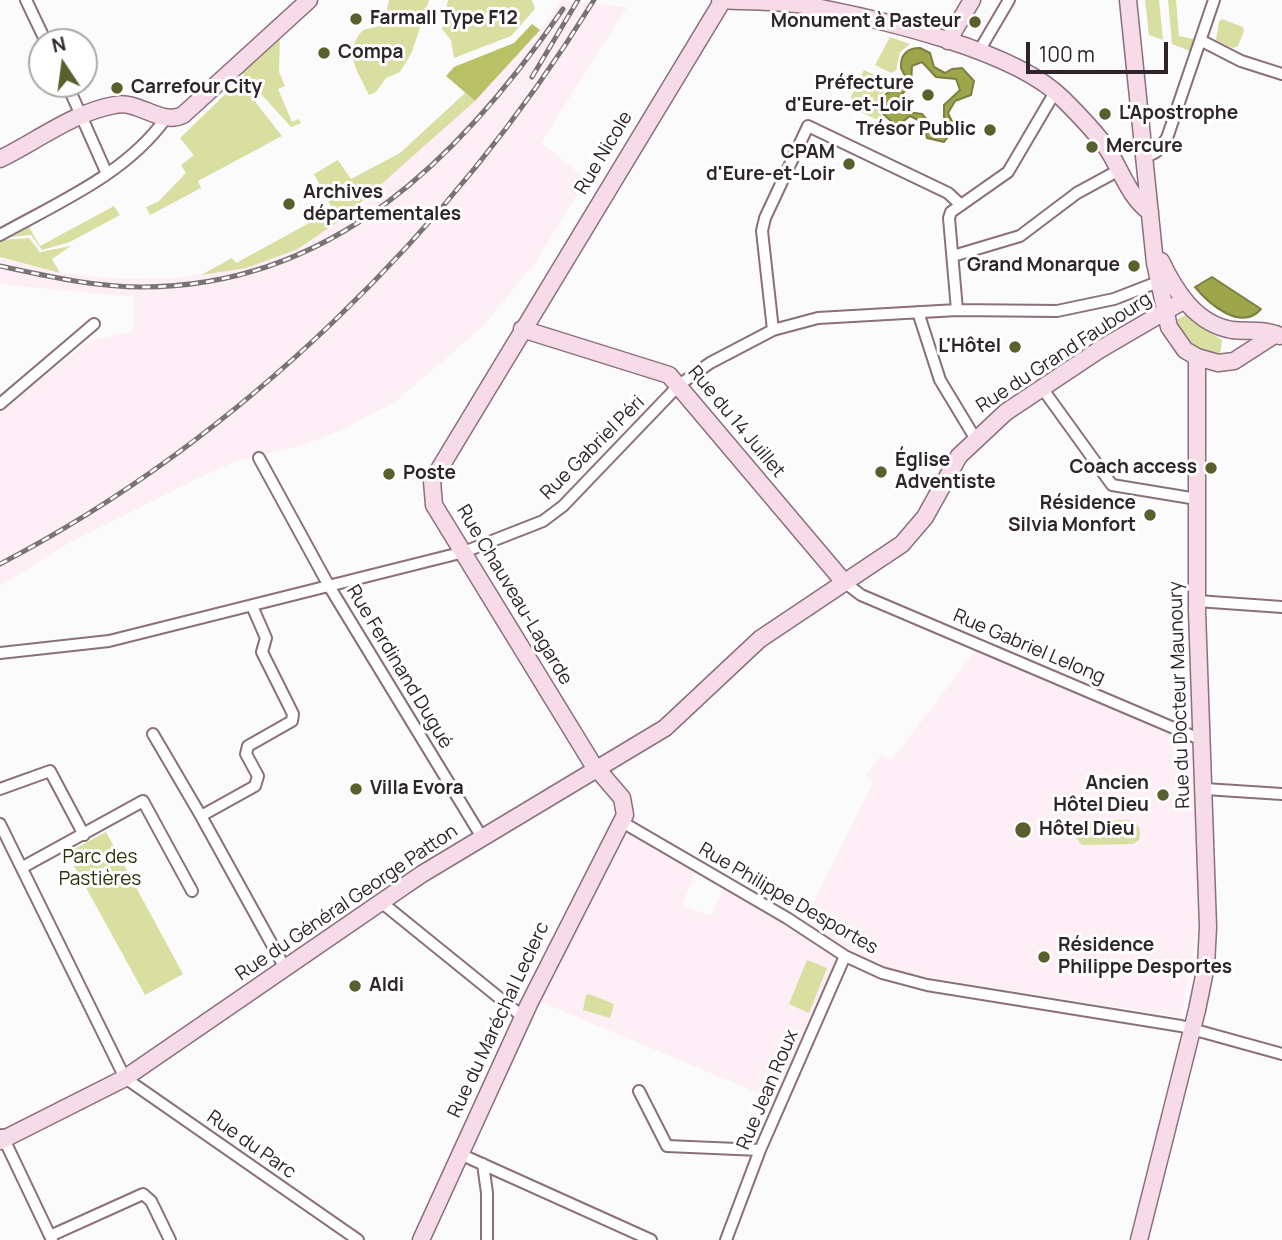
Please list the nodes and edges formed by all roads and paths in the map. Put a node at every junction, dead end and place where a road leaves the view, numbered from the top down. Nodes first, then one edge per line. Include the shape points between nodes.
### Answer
1 (26, 0) edge
2 (309, 0) edge
3 (320, 0) edge
4 (722, 0) edge
5 (972, 0) edge
6 (1009, 0) edge
7 (1128, 0) edge
8 (1214, 0) edge
9 (293, 15) junction
10 (39, 28) edge
11 (948, 41) junction
12 (1202, 41) junction
13 (979, 51) junction
14 (1282, 74) edge
15 (1055, 92) junction
16 (74, 98) edge
17 (82, 116) junction
18 (166, 118) junction
19 (1144, 158) junction
20 (0, 159) edge
21 (1121, 169) junction
22 (107, 174) junction
23 (961, 205) junction
24 (1150, 212) junction
25 (0, 235) edge
26 (1156, 251) junction
27 (953, 256) junction
28 (1158, 282) junction
29 (1184, 301) junction
30 (957, 310) junction
31 (1165, 311) junction
32 (918, 312) junction
33 (94, 324) dead end
34 (522, 329) junction
35 (773, 330) junction
36 (1236, 330) junction
37 (1279, 335) edge
38 (1197, 358) junction
39 (1234, 361) junction
40 (680, 385) junction
41 (1042, 388) junction
42 (0, 404) edge
43 (975, 438) junction
44 (259, 458) dead end
45 (1197, 499) junction
46 (464, 552) junction
47 (844, 582) junction
48 (329, 586) junction
49 (1197, 601) junction
50 (252, 606) junction
51 (1282, 607) edge
52 (0, 653) edge
53 (153, 734) dead end
54 (1202, 740) junction
55 (615, 761) junction
56 (597, 771) junction
57 (0, 789) edge
58 (1205, 789) junction
59 (617, 791) junction
60 (1282, 794) edge
61 (201, 816) junction
62 (622, 822) junction
63 (0, 824) edge
64 (84, 835) junction
65 (483, 839) junction
66 (23, 867) junction
67 (192, 891) dead end
68 (381, 902) junction
69 (845, 956) junction
70 (285, 968) junction
71 (523, 1017) junction
72 (1191, 1029) junction
73 (1282, 1054) edge
74 (125, 1078) junction
75 (639, 1091) dead end
76 (1, 1138) edge
77 (760, 1150) junction
78 (460, 1154) junction
79 (483, 1164) junction
80 (51, 1238) edge
81 (170, 1240) edge
82 (358, 1240) edge
83 (421, 1240) edge
84 (487, 1240) edge
85 (651, 1240) edge
86 (726, 1240) edge
87 (1139, 1240) edge

1 - 10 street
2 - 9 main road
3 - 9 main road
4 - 11 main road via 809,6
4 - 34 main road, Rue Nicole
5 - 11 main road
6 - 13 street
7 - 19 main road
8 - 12 street
9 - 18 main road via 183,116
11 - 13 main road
12 - 14 street via 1241,61
12 - 19 street via 1164,144
13 - 15 main road
15 - 21 main road
15 - 23 street via 1008,172
16 - 17 street
17 - 18 main road via 118,104 136,105
17 - 20 main road
17 - 22 street
18 - 22 street via 150,139
19 - 24 main road
21 - 24 main road via 1139,205
21 - 27 street via 1077,193 1020,236
22 - 25 street
23 - 27 street via 949,218
23 - 35 street via 948,194 808,126 762,231
24 - 26 main road
26 - 28 main road
26 - 29 main road
27 - 30 street
28 - 30 street, Rue Gabriel Péri via 1114,299 1057,311
28 - 31 main road
29 - 31 main road, Rue du Grand Faubourg
29 - 36 main road via 1208,321
30 - 32 street, Rue Gabriel Péri
31 - 38 main road via 1177,340
31 - 41 main road, Rue du Grand Faubourg
32 - 35 street, Rue Gabriel Péri via 818,318
32 - 43 street via 940,380
33 - 42 street
34 - 40 main road, Rue du 14 Juillet via 663,372
34 - 46 main road, Rue Chauveau-Lagarde via 432,481 435,505
35 - 40 street, Rue Gabriel Péri via 710,363
36 - 37 main road
36 - 39 main road
37 - 39 main road
38 - 39 main road
38 - 45 main road, Rue du Docteur Maunoury
40 - 46 street, Rue Gabriel Péri via 563,506 543,521
40 - 47 main road, Rue du 14 Juillet
41 - 43 main road, Rue du Grand Faubourg
41 - 45 street via 1112,485
43 - 47 main road, Rue du Grand Faubourg via 959,456 925,517 902,544
44 - 48 street, Rue Ferdinand Dugué
45 - 49 main road, Rue du Docteur Maunoury
46 - 48 street, Rue Gabriel Péri
46 - 56 main road, Rue Chauveau-Lagarde
47 - 54 street, Rue Gabriel Lelong via 861,595
47 - 55 main road, Rue du Grand Faubourg via 760,639 666,728
48 - 50 street, Rue Gabriel Péri
48 - 65 street, Rue Ferdinand Dugué
49 - 51 street
49 - 54 main road, Rue du Docteur Maunoury
50 - 52 street, Rue Gabriel Péri via 109,641
50 - 61 street via 266,638 262,652 293,714 292,721 248,746 246,754 258,776 255,786
53 - 61 street
54 - 58 main road, Rue du Docteur Maunoury
55 - 56 main road, Rue du Grand Faubourg
55 - 59 main road
56 - 59 main road, Rue Chauveau-Lagarde
56 - 65 main road, Rue du Général George Patton
57 - 64 street via 50,771
58 - 60 street
58 - 72 main road, Rue du Docteur Maunoury via 1206,966
59 - 62 main road via 625,806
61 - 70 street
62 - 69 street, Rue Philippe Desportes
62 - 71 main road, Rue du Maréchal Leclerc
63 - 66 street
64 - 66 street
64 - 67 street via 143,801
65 - 68 main road, Rue du Général George Patton
66 - 74 street
68 - 70 main road, Rue du Général George Patton
68 - 71 street
69 - 72 street, Rue Philippe Desportes via 882,973 928,985
69 - 77 street, Rue Jean Roux
70 - 74 main road, Rue du Général George Patton
71 - 78 main road, Rue du Maréchal Leclerc
72 - 73 street, Rue Philippe Desportes
72 - 87 main road, Rue du Docteur Maunoury
74 - 76 main road, Rue du Général George Patton
74 - 82 street, Rue du Parc
75 - 77 street via 667,1146
76 - 80 street
77 - 86 street, Rue Jean Roux
78 - 79 street
78 - 83 main road, Rue du Maréchal Leclerc
79 - 84 street
79 - 85 street
80 - 81 street via 143,1194

